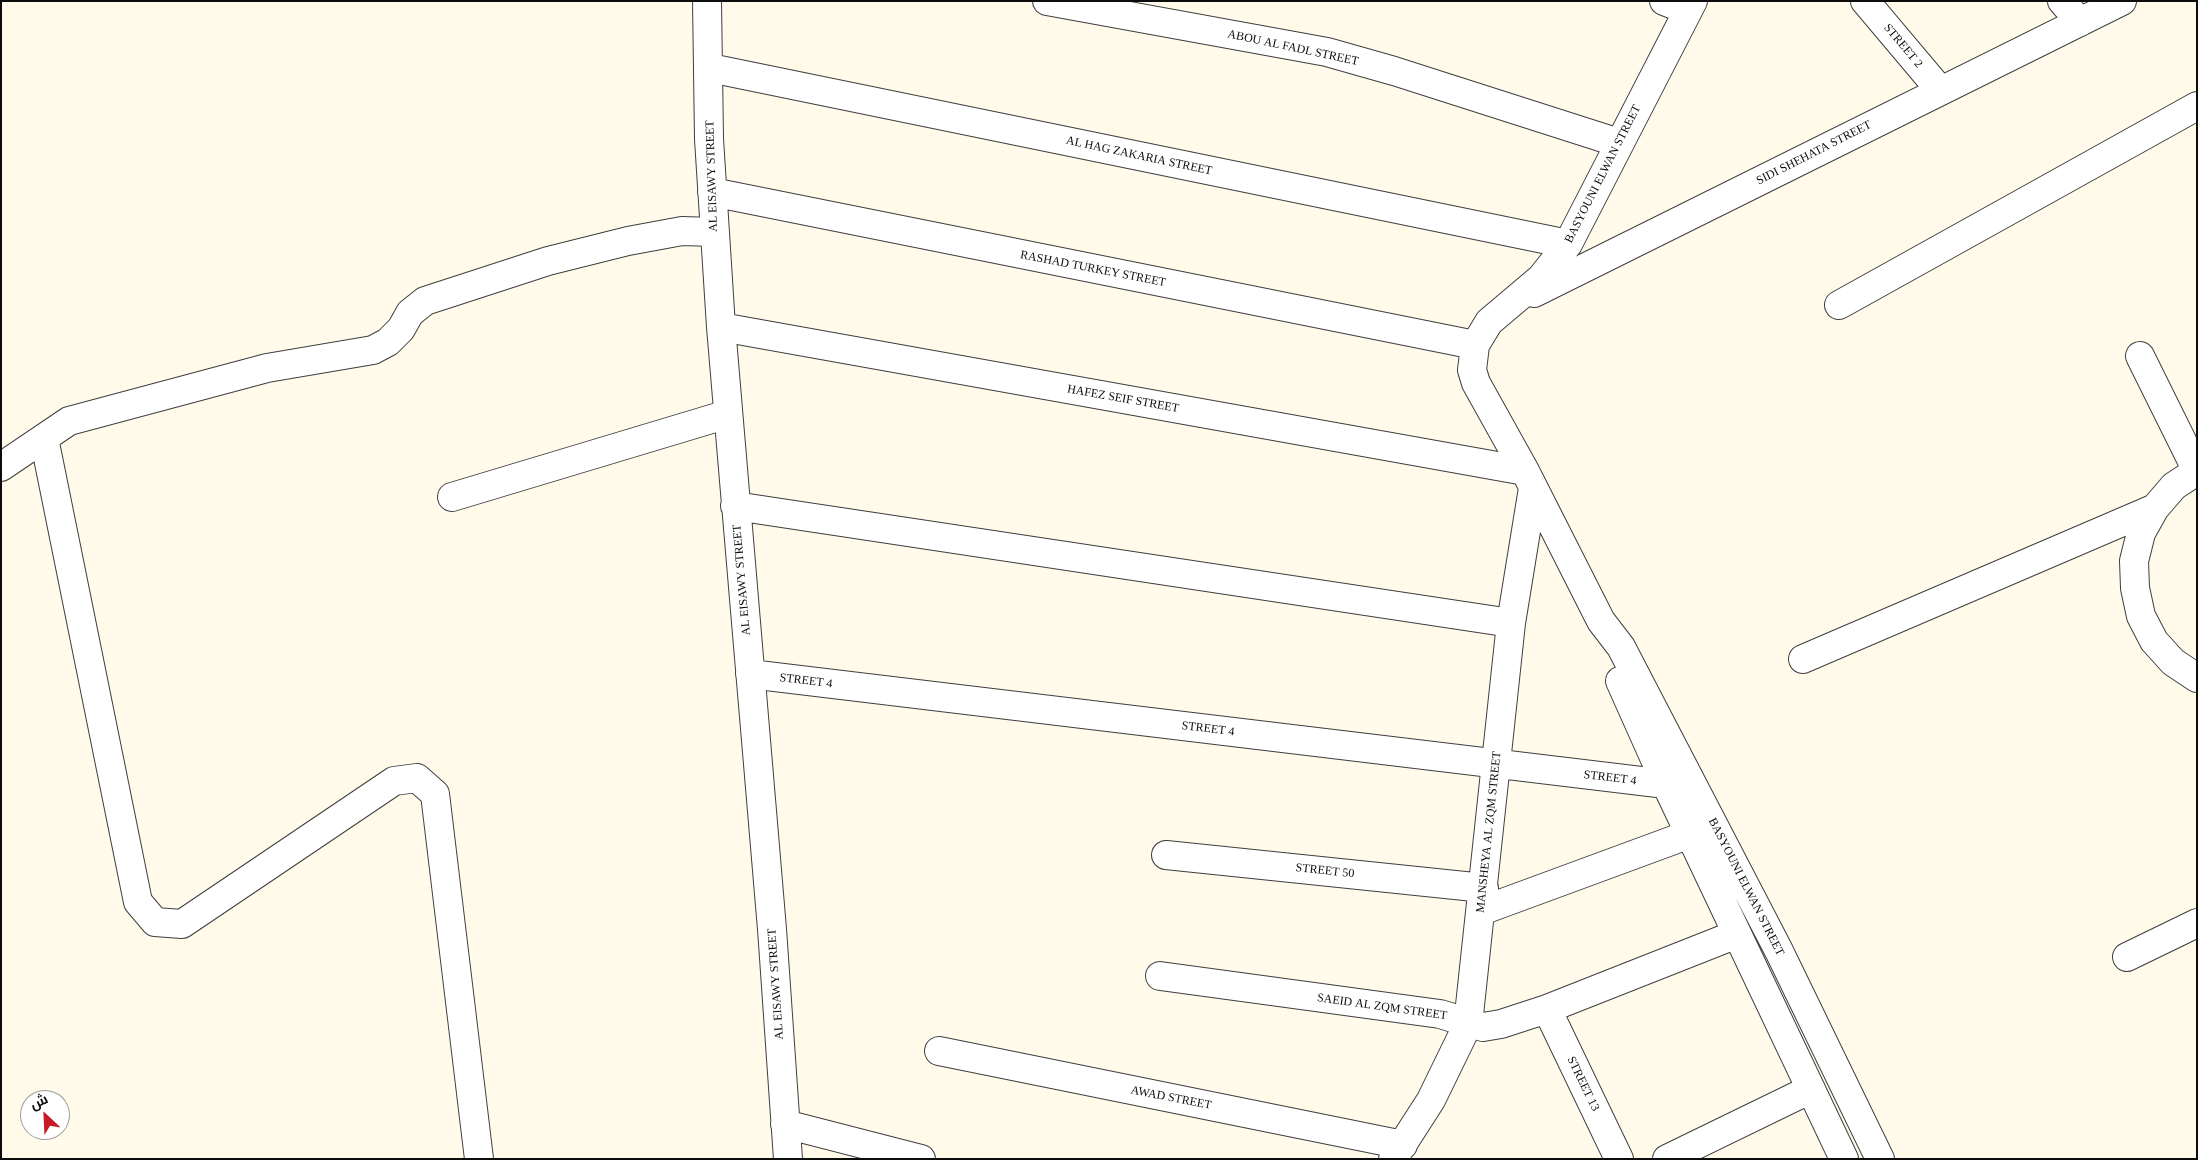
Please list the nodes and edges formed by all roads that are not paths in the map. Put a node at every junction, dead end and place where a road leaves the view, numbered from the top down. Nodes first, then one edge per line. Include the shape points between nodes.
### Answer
1 (707, 1) edge
2 (1047, 1) edge
3 (1866, 1) edge
4 (2062, 1) edge
5 (2122, 1) edge
6 (1681, 4) edge
7 (2080, 22) junction
8 (710, 68) junction
9 (1940, 90) junction
10 (2197, 106) edge
11 (1619, 143) junction
12 (712, 192) junction
13 (714, 232) junction
14 (1568, 244) junction
15 (1839, 305) dead end
16 (1508, 307) junction
17 (721, 327) junction
18 (1475, 345) junction
19 (2140, 356) dead end
20 (728, 414) junction
21 (44, 438) junction
22 (1, 467) edge
23 (2197, 471) edge
24 (1529, 479) junction
25 (452, 497) dead end
26 (735, 506) junction
27 (2155, 508) junction
28 (1601, 621) junction
29 (1511, 623) junction
30 (1803, 659) dead end
31 (750, 674) junction
32 (2197, 678) edge
33 (1496, 764) junction
34 (1666, 784) junction
35 (1690, 834) junction
36 (1166, 855) dead end
37 (1482, 899) junction
38 (2197, 923) edge
39 (1737, 934) junction
40 (2127, 957) dead end
41 (1160, 976) dead end
42 (1548, 1009) junction
43 (1468, 1024) junction
44 (939, 1051) dead end
45 (1811, 1089) junction
46 (785, 1124) junction
47 (1398, 1152) edge
48 (479, 1159) edge
49 (788, 1159) edge
50 (921, 1159) edge
51 (1619, 1159) edge
52 (1667, 1159) edge
53 (1844, 1159) edge
54 (1880, 1159) edge

1 - 8 street, AL EISAWY STREET
2 - 11 street, ABOU AL FADL STREET via 1327,52 1394,70
3 - 9 street, STREET 2
4 - 7 street
5 - 7 street, SIDI SHEHATA STREET
6 - 11 street, BASYOUNI ELWAN STREET
7 - 9 street, SIDI SHEHATA STREET
8 - 12 street, AL EISAWY STREET
8 - 14 street, AL HAG ZAKARIA STREET
9 - 16 street, SIDI SHEHATA STREET
10 - 15 street
11 - 14 street, BASYOUNI ELWAN STREET
12 - 13 street, AL EISAWY STREET
12 - 18 street, RASHAD TURKEY STREET
13 - 17 street, AL EISAWY STREET
13 - 21 street via 682,231 548,261 426,301 410,313 388,342 373,350 248,373 70,422
14 - 16 street, BASYOUNI ELWAN STREET via 1541,278
16 - 18 street, BASYOUNI ELWAN STREET via 1489,322
17 - 20 street, AL EISAWY STREET
17 - 24 street, HAFEZ SEIF STREET
18 - 24 street, BASYOUNI ELWAN STREET via 1472,370 1476,383
19 - 23 street
20 - 25 street
20 - 26 street, AL EISAWY STREET
21 - 22 street
21 - 48 street via 138,902 155,922 182,924 394,781 417,778 435,794
23 - 27 street via 2174,486
24 - 28 street, BASYOUNI ELWAN STREET
24 - 29 street, MANSHEYA AL ZQM STREET
26 - 29 street
26 - 31 street, AL EISAWY STREET
27 - 30 street
27 - 32 street via 2141,533 2134,560 2141,616 2154,641 2173,662
28 - 34 street, BASYOUNI ELWAN STREET via 1603,642
28 - 54 street, BASYOUNI ELWAN STREET via 1615,637 1635,673 1779,951
29 - 33 street, MANSHEYA AL ZQM STREET
31 - 33 street, STREET 4
31 - 46 street, AL EISAWY STREET
33 - 34 street, STREET 4
33 - 37 street, MANSHEYA AL ZQM STREET
34 - 35 street, BASYOUNI ELWAN STREET
35 - 37 street
35 - 39 street, BASYOUNI ELWAN STREET
36 - 37 street, STREET 50
37 - 43 street, MANSHEYA AL ZQM STREET
38 - 40 street
39 - 42 street, SAEID AL ZQM STREET
39 - 45 street, BASYOUNI ELWAN STREET
41 - 43 street, SAEID AL ZQM STREET via 1440,1014
42 - 43 street, SAEID AL ZQM STREET via 1501,1024 1483,1027
42 - 51 street, STREET 13
43 - 47 street, MANSHEYA AL ZQM STREET via 1431,1100
44 - 47 street, AWAD STREET
45 - 52 street
45 - 53 street, BASYOUNI ELWAN STREET
46 - 49 street, AL EISAWY STREET
46 - 50 street

